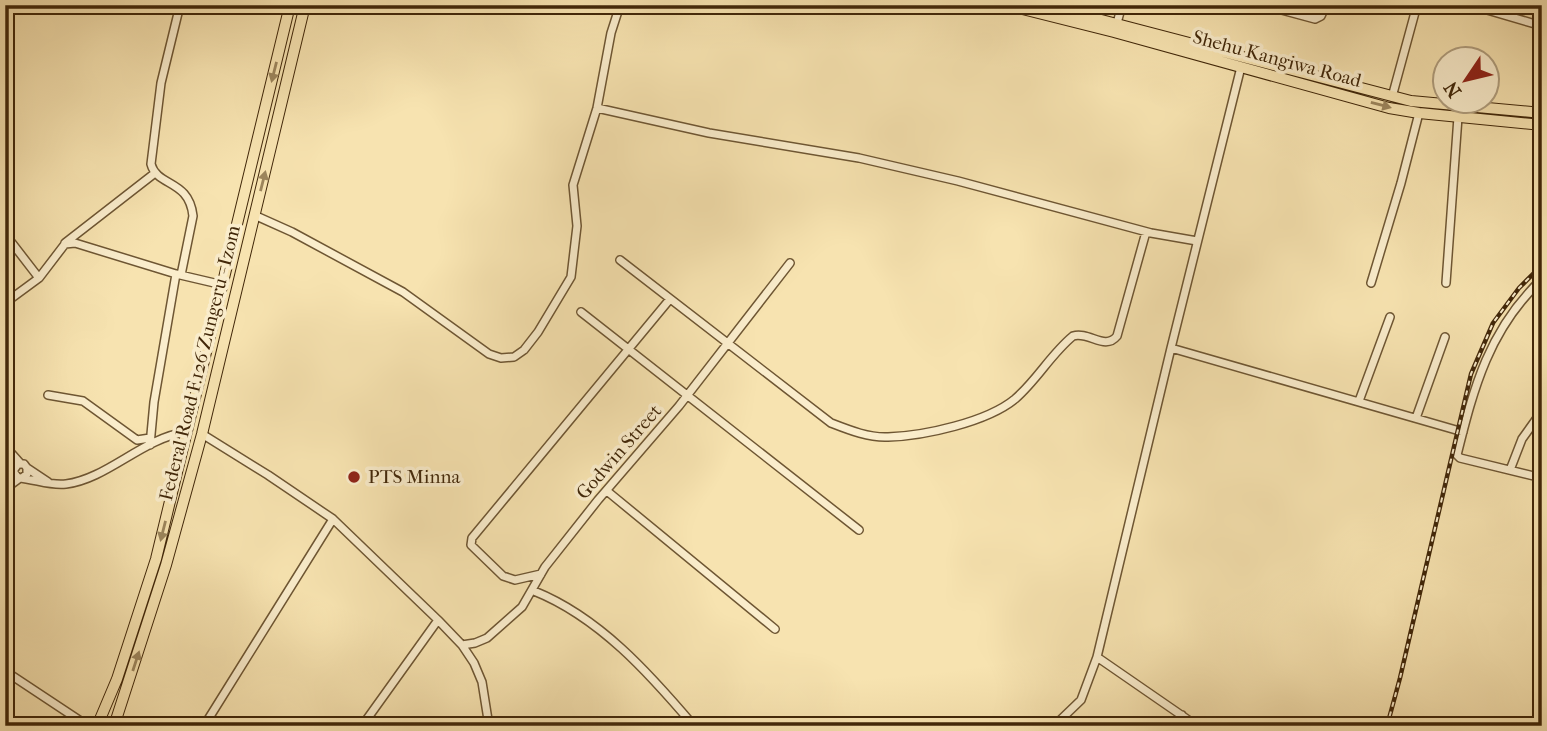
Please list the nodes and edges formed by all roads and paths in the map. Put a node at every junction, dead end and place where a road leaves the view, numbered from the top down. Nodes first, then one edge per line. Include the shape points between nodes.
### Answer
1 (180, 5) edge
2 (290, 5) edge
3 (305, 5) edge
4 (620, 5) edge
5 (1007, 5) edge
6 (1044, 5) edge
7 (1122, 5) edge
8 (1264, 5) edge
9 (1326, 5) edge
10 (1417, 5) edge
11 (1470, 5) edge
12 (1117, 23) junction
13 (1542, 26) edge
14 (1241, 67) junction
15 (1392, 97) junction
16 (266, 107) junction
17 (597, 108) junction
18 (280, 110) junction
19 (1419, 113) junction
20 (1542, 113) edge
21 (1458, 117) junction
22 (1542, 125) edge
23 (155, 173) junction
24 (254, 215) junction
25 (1146, 232) junction
26 (5, 234) edge
27 (1197, 241) junction
28 (65, 244) junction
29 (620, 260) dead end
30 (790, 263) dead end
31 (178, 275) junction
32 (39, 278) junction
33 (1539, 282) edge
34 (1371, 283) dead end
35 (1446, 284) dead end
36 (223, 285) junction
37 (1542, 293) edge
38 (670, 299) junction
39 (5, 303) edge
40 (582, 312) dead end
41 (1390, 317) dead end
42 (1445, 337) dead end
43 (727, 344) junction
44 (1171, 348) junction
45 (629, 349) junction
46 (48, 395) dead end
47 (688, 395) junction
48 (1359, 401) junction
49 (1542, 411) edge
50 (1416, 418) junction
51 (186, 432) junction
52 (1463, 432) junction
53 (202, 434) junction
54 (150, 441) junction
55 (6, 447) edge
56 (19, 467) junction
57 (1510, 470) junction
58 (21, 478) junction
59 (1542, 478) edge
60 (56, 485) junction
61 (5, 486) edge
62 (607, 491) junction
63 (332, 519) junction
64 (859, 530) dead end
65 (541, 574) junction
66 (534, 591) junction
67 (438, 620) junction
68 (775, 629) dead end
69 (462, 645) junction
70 (1097, 657) junction
71 (5, 671) edge
72 (1182, 715) junction
73 (93, 725) edge
74 (112, 726) edge
75 (204, 726) edge
76 (362, 726) edge
77 (489, 726) edge
78 (694, 726) edge
79 (1054, 726) edge
80 (1172, 726) edge
81 (1197, 726) edge

1 - 23 street via 161,83 151,164
2 -> 16 main road, Federal Road F.126 Zungeru - Izom
3 - 18 main road, Federal Road F.126 Zungeru - Izom
4 - 17 street
5 - 14 main road, Shehu Kangiwa Road
6 - 12 main road, Shehu Kangiwa Road
7 - 12 street
8 - 9 street via 1310,19 1321,16
10 - 15 street
11 - 13 street
12 - 15 main road, Shehu Kangiwa Road
14 -> 19 main road, Shehu Kangiwa Road
14 - 27 street
15 - 20 main road, Shehu Kangiwa Road
16 - 18 main road
16 - 36 main road, Federal Road F.126 Zungeru - Izom
17 - 24 street via 573,185 577,226 571,277 538,332 514,357 489,354 403,292
17 - 25 street via 721,136 859,158
24 -> 18 main road, Federal Road F.126 Zungeru - Izom
19 - 21 main road, Shehu Kangiwa Road
19 - 34 street
21 - 22 main road, Shehu Kangiwa Road
21 - 35 street
23 - 28 street
23 - 31 street via 178,186 192,208
24 - 53 main road, Federal Road F.126 Zungeru - Izom
25 - 27 street
25 - 43 street via 1112,342 1073,336 1013,400 945,428 886,437 831,423
26 - 32 street
27 - 44 street
28 - 31 street via 82,244
28 - 32 street
29 - 38 street
30 - 43 street, Godwin Street
31 - 36 street
31 - 54 street
32 - 39 street
33 - 37 street
33 - 52 street via 1504,323 1482,366
36 - 51 main road, Federal Road F.126 Zungeru - Izom
38 - 43 street
38 - 45 street
40 - 45 street
41 - 48 street
42 - 50 street
43 - 47 street, Godwin Street
44 - 48 street
44 - 70 street
45 - 47 street
45 - 65 street via 472,538 471,545 503,576 515,580
46 - 54 street via 83,401 137,440
47 - 62 street, Godwin Street
47 - 64 street
48 - 50 street
49 - 57 street via 1522,439
50 - 52 street
51 - 54 street
51 -> 73 main road, Federal Road F.126 Zungeru - Izom via 145,596 107,707
52 - 57 street via 1460,458
53 - 63 street
74 -> 53 main road, Federal Road F.126 Zungeru - Izom via 152,614
54 - 60 street via 81,481
55 - 56 street
56 - 58 street via 16,477
56 - 58 street via 27,474
56 - 60 street
56 - 61 street
57 - 59 street
58 - 60 street
58 - 61 street
62 - 65 street, Godwin Street
62 - 68 street
63 - 67 street
63 - 75 street
65 - 66 street, Godwin Street
66 - 69 street, Godwin Street via 487,638
66 - 78 street via 578,612 624,650
67 - 69 street
67 - 76 street
69 - 77 street via 482,682
70 - 72 street
70 - 79 street via 1081,700
71 - 73 street
72 - 80 street
72 - 81 street
73 - 74 main road

